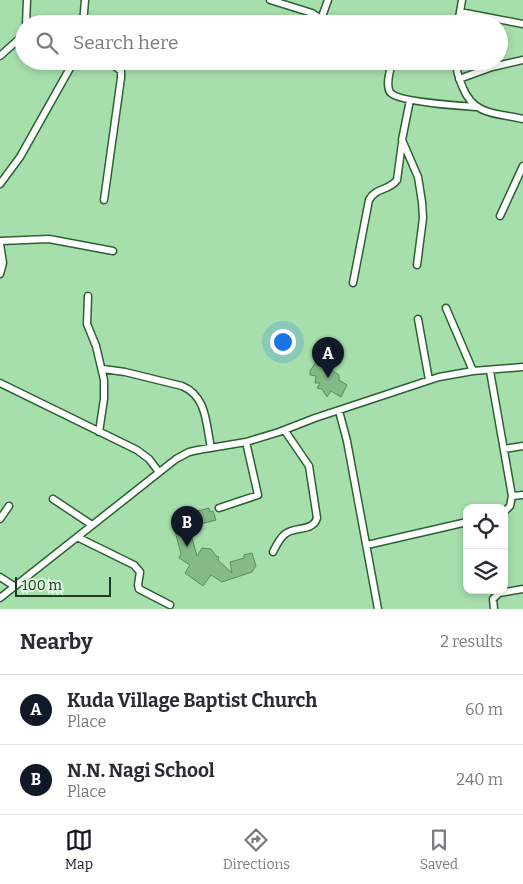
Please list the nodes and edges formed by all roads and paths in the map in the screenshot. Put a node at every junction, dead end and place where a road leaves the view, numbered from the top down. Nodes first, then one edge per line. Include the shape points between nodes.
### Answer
1 (27, 0) edge
2 (85, 0) edge
3 (270, 0) edge
4 (328, 0) edge
5 (462, 0) edge
6 (460, 12) junction
7 (26, 15) edge
8 (84, 15) edge
9 (315, 15) edge
10 (323, 15) edge
11 (460, 15) edge
12 (476, 15) edge
13 (508, 21) edge
14 (523, 24) edge
15 (15, 43) edge
16 (0, 56) edge
17 (523, 60) edge
18 (508, 63) edge
19 (69, 70) edge
20 (120, 70) edge
21 (391, 70) edge
22 (457, 70) edge
23 (484, 70) edge
24 (459, 79) junction
25 (410, 100) junction
26 (476, 107) junction
27 (523, 119) edge
28 (402, 140) junction
29 (523, 167) edge
30 (0, 184) edge
31 (104, 200) dead end
32 (500, 216) dead end
33 (0, 242) edge
34 (113, 251) dead end
35 (417, 266) dead end
36 (0, 274) edge
37 (352, 283) dead end
38 (88, 296) dead end
39 (446, 308) dead end
40 (418, 319) dead end
41 (523, 367) edge
42 (102, 369) junction
43 (473, 371) junction
44 (490, 371) junction
45 (429, 380) junction
46 (0, 383) edge
47 (339, 410) junction
48 (285, 431) junction
49 (99, 432) junction
50 (246, 442) junction
51 (523, 446) edge
52 (211, 448) junction
53 (504, 448) junction
54 (159, 472) junction
55 (523, 495) edge
56 (512, 496) junction
57 (53, 499) dead end
58 (9, 506) dead end
59 (219, 508) dead end
60 (508, 508) edge
61 (0, 519) edge
62 (463, 523) edge
63 (92, 525) junction
64 (76, 537) junction
65 (367, 545) junction
66 (273, 552) dead end
67 (0, 577) edge
68 (14, 586) junction
69 (522, 591) edge
70 (0, 598) edge
71 (170, 605) dead end
72 (378, 609) edge
73 (494, 609) edge

1 - 7 street
2 - 8 street
3 - 9 street
4 - 10 street
5 - 6 street
6 - 11 street
6 - 12 street
13 - 14 street
15 - 16 street
17 - 18 street
19 - 30 street via 20,157
20 - 31 street
21 - 25 street via 389,91 393,96
22 - 24 street
23 - 24 street
24 - 26 street
25 - 26 street
25 - 28 street
26 - 27 street via 484,112
28 - 35 street via 418,177 422,202
28 - 37 street via 397,180 373,193 369,200
29 - 32 street
33 - 34 street via 53,239
33 - 36 street via 3,263
38 - 42 street via 87,324
39 - 43 street
40 - 45 street
41 - 44 street
42 - 49 street via 104,399
42 - 52 street via 190,389 199,398
43 - 44 street
43 - 45 street
44 - 53 street
45 - 47 street
46 - 49 street
47 - 48 street
47 - 65 street
48 - 50 street
48 - 66 street via 309,466 317,518 310,527 285,534
49 - 54 street via 143,453
50 - 52 street
50 - 59 street via 258,495
51 - 53 street
52 - 54 street via 181,456
53 - 56 street
54 - 63 street
55 - 56 street
56 - 60 street
57 - 63 street
58 - 61 street
62 - 65 street
63 - 64 street
64 - 68 street
64 - 71 street via 134,565 140,572 140,589
65 - 72 street
67 - 68 street
68 - 70 street
69 - 73 street via 499,593 493,599

